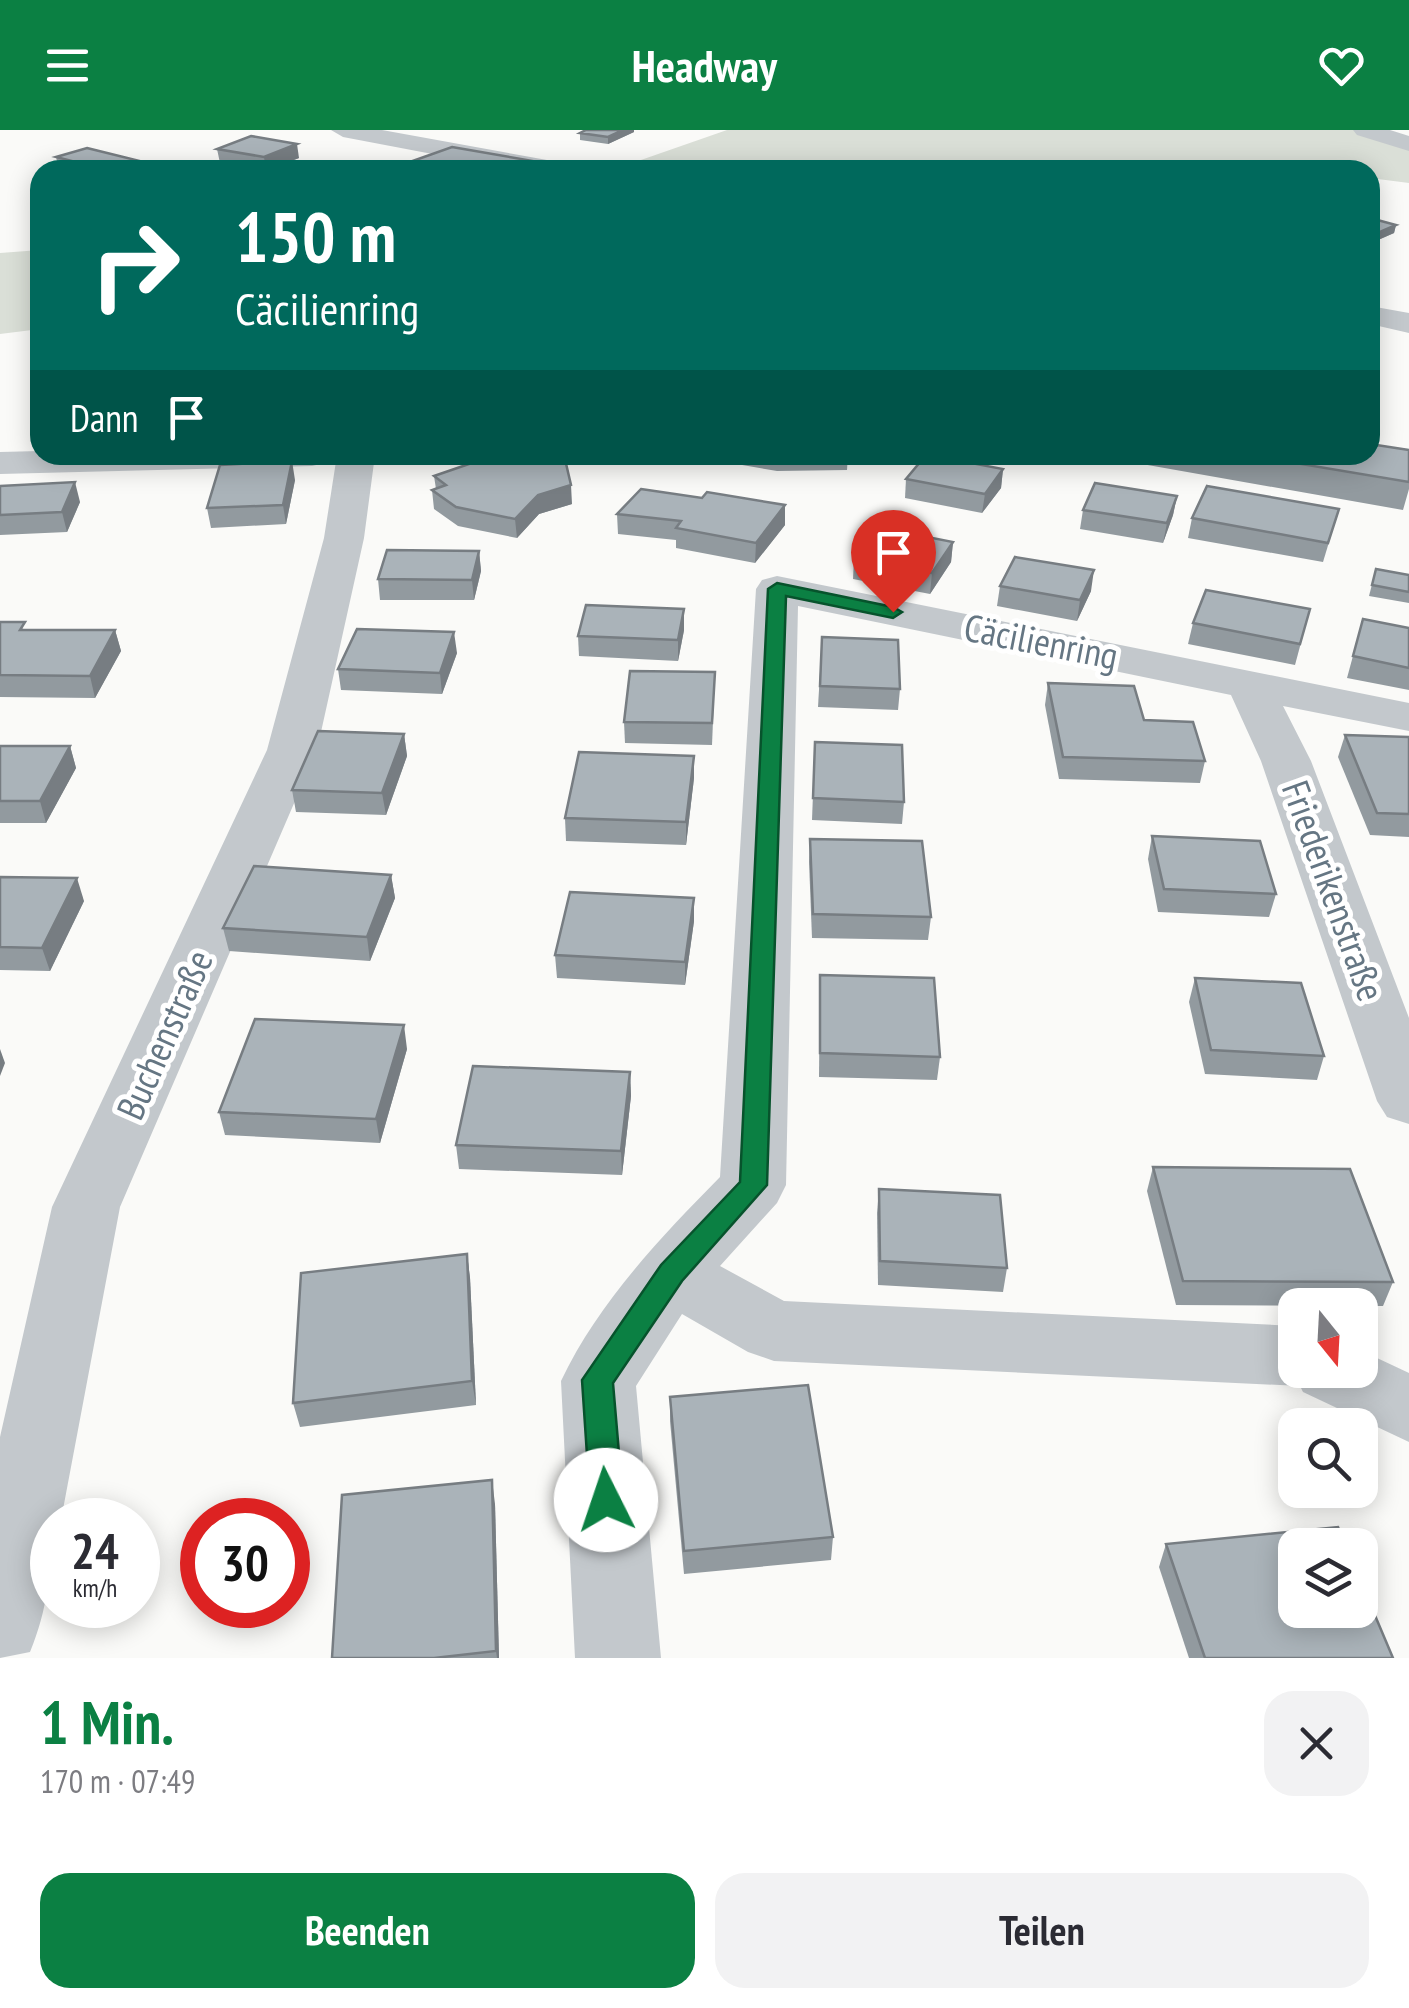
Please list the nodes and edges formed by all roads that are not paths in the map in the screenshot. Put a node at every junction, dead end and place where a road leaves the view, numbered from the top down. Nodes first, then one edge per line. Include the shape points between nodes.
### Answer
1 (342, 130) edge
2 (482, 130) edge
3 (1366, 130) edge
4 (417, 144) junction
5 (1409, 144) edge
6 (399, 160) edge
7 (504, 160) edge
8 (1380, 318) edge
9 (1409, 322) edge
10 (30, 462) edge
11 (0, 463) edge
12 (354, 465) edge
13 (1249, 684) junction
14 (1409, 717) edge
15 (1409, 1102) edge
16 (671, 1273) junction
17 (1278, 1356) edge
18 (1367, 1388) edge
19 (1409, 1408) edge
20 (0, 1623) edge
21 (618, 1658) edge

1 - 4 street
2 - 4 street
3 - 5 street
4 - 6 street via 402,150
4 - 7 street
8 - 9 street
10 - 11 street
12 - 20 street, Buchenstraße via 340,556 292,750 86,1206
13 - 14 street, Cäcilienring
13 - 15 street, Friederikenstraße via 1286,761
13 - 16 street, Cäcilienring via 777,589 753,1185
16 - 17 street via 774,1331
16 - 21 street, Cäcilienring via 598,1380
18 - 19 street

